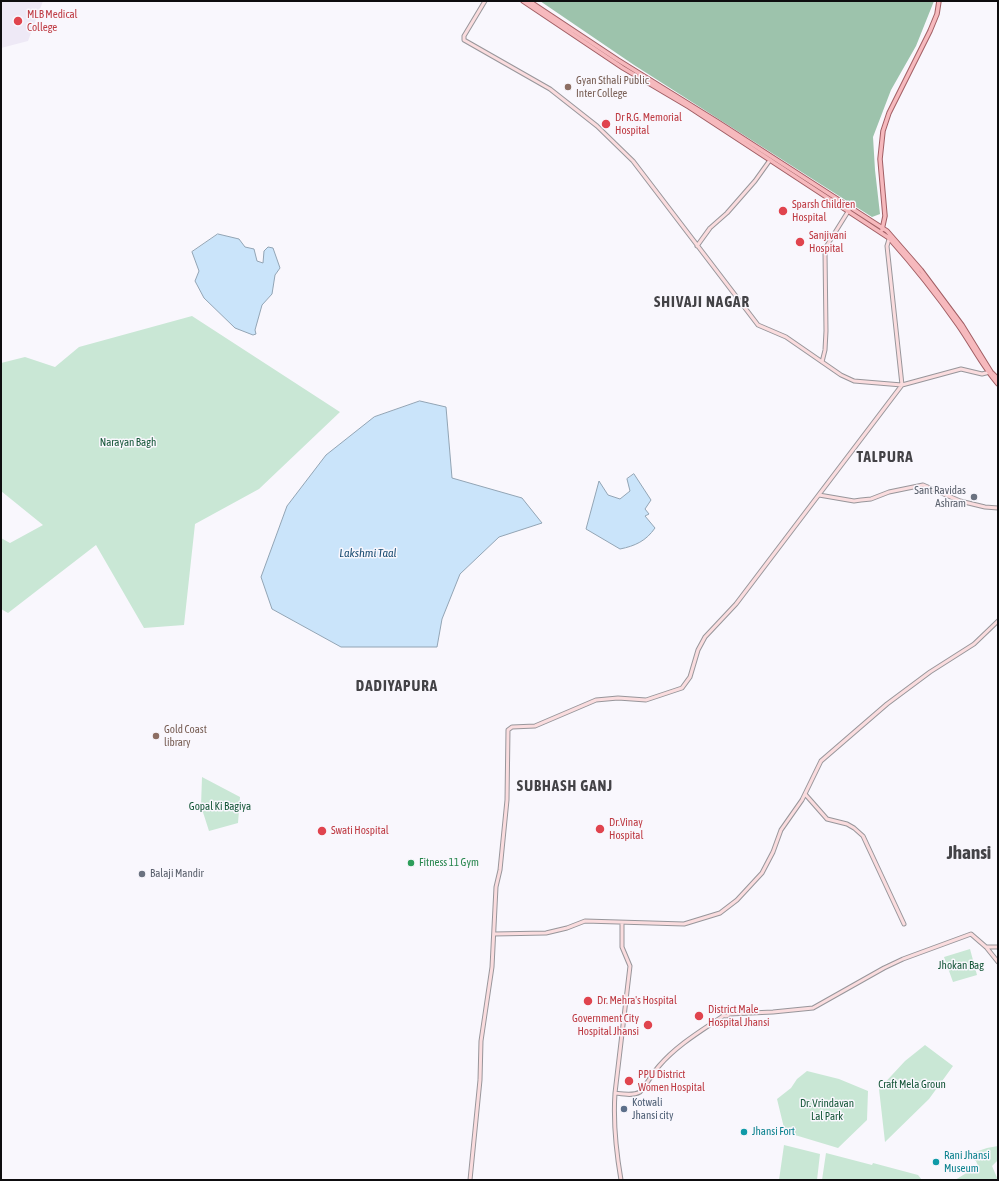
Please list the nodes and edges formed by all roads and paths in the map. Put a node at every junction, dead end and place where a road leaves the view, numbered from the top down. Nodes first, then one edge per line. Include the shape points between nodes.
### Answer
1 (485, 1) edge
2 (523, 1) edge
3 (530, 1) edge
4 (939, 1) edge
5 (770, 160) junction
6 (850, 209) junction
7 (882, 230) junction
8 (890, 237) junction
9 (697, 246) junction
10 (822, 362) junction
11 (990, 372) junction
12 (998, 379) edge
13 (998, 384) edge
14 (902, 385) junction
15 (819, 495) junction
16 (998, 508) edge
17 (998, 621) edge
18 (806, 794) junction
19 (622, 923) junction
20 (904, 924) dead end
21 (494, 934) junction
22 (986, 947) junction
23 (998, 947) edge
24 (998, 962) edge
25 (615, 1093) junction
26 (470, 1180) edge
27 (621, 1180) edge

1 - 9 street via 464,40 550,89 595,124 633,161
2 - 5 main road via 623,68
3 - 6 main road
4 - 7 main road via 930,31 882,131
5 - 6 main road
5 - 9 street via 727,214 710,228
6 - 7 main road
6 - 10 street via 825,252 826,328
7 - 8 main road
8 - 11 main road via 920,270 962,325
8 - 14 street via 887,246
9 - 10 street via 758,325 786,337
10 - 14 street via 854,381
11 - 12 main road
11 - 13 main road
11 - 14 street via 982,374 959,370
14 - 15 street
15 - 16 street via 854,501 867,500 889,492 923,485 960,501
15 - 21 street via 736,604 705,637 690,677 682,688 646,700 596,700 535,726 509,728 507,800 496,886
17 - 18 street via 974,644 887,704 826,756 820,763
18 - 19 street via 781,830 762,873 724,910 684,924
18 - 20 street via 827,819 850,826 863,836
19 - 21 street via 585,921 546,933
19 - 25 street via 622,947 630,966
21 - 26 street via 481,1041 480,1080
22 - 23 street
22 - 24 street
22 - 25 street via 972,934 903,959 812,1008 729,1014 725,1010 722,1012 723,1016 690,1038 664,1060 640,1092
25 - 27 street via 614,1115

